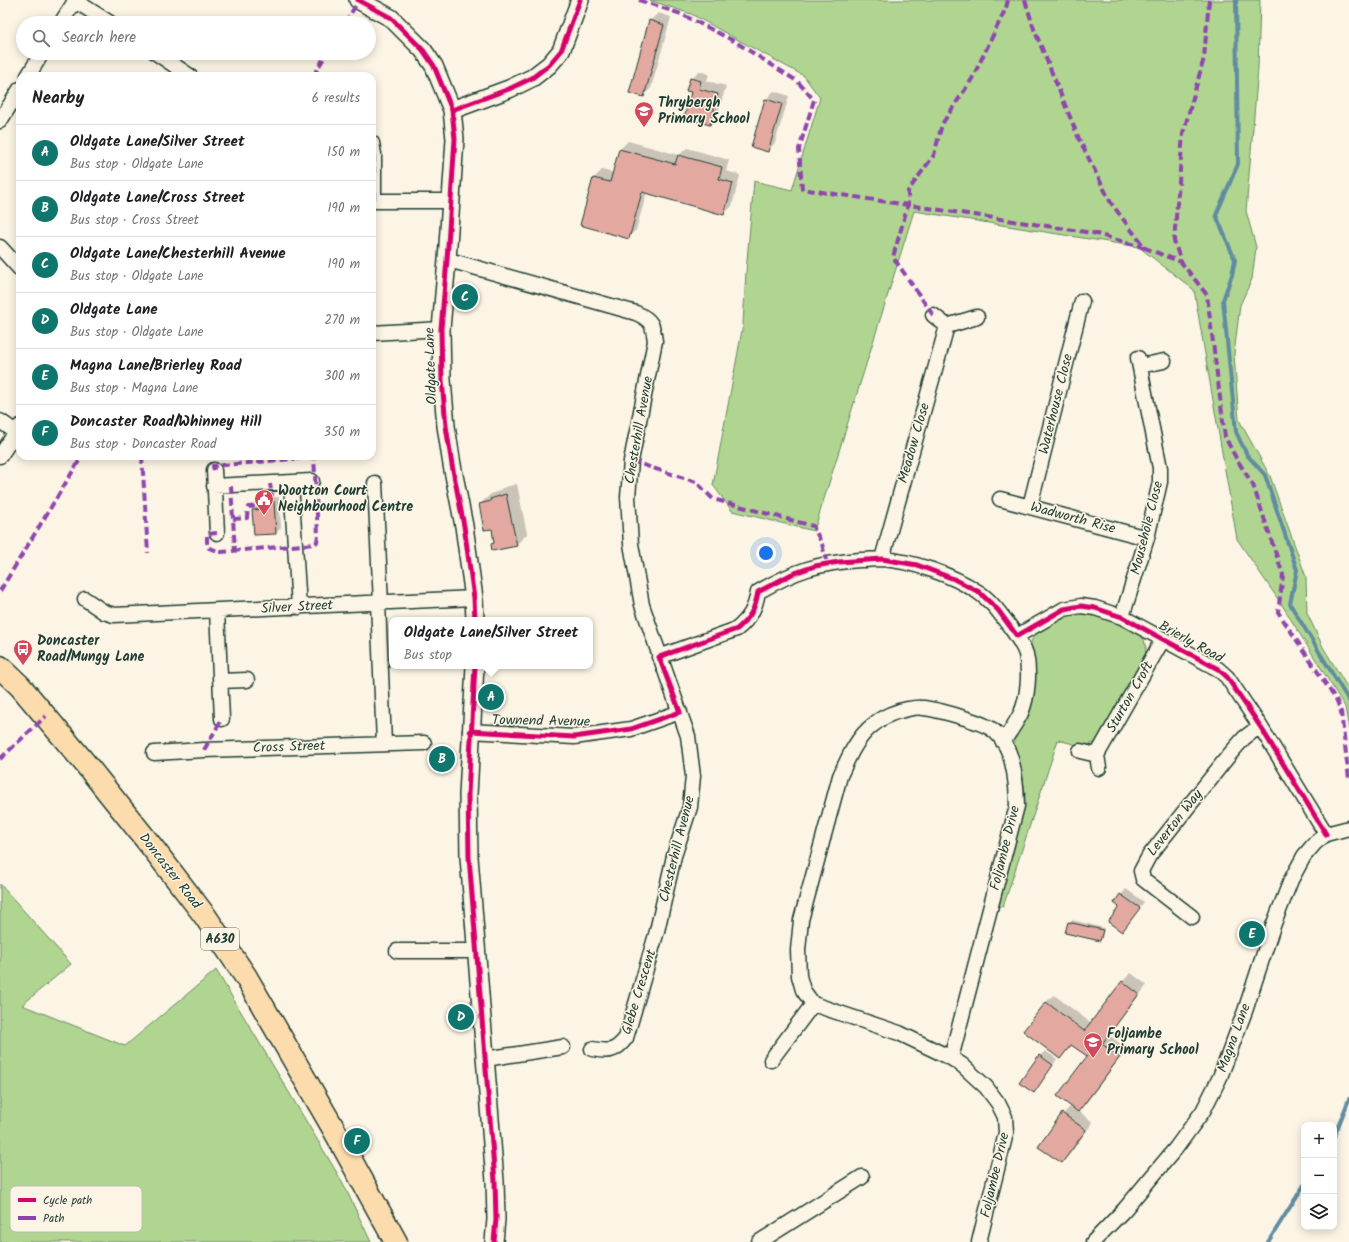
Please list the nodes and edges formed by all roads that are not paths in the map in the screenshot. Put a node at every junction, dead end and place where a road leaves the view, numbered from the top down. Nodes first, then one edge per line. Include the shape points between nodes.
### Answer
1 (74, 0) edge
2 (358, 0) edge
3 (580, 0) edge
4 (65, 16) edge
5 (99, 16) edge
6 (38, 60) edge
7 (166, 60) edge
8 (30, 72) edge
9 (184, 72) edge
10 (15, 109) edge
11 (452, 110) junction
12 (0, 121) edge
13 (376, 201) edge
14 (450, 201) junction
15 (0, 247) edge
16 (447, 260) junction
17 (16, 265) edge
18 (1082, 301) dead end
19 (933, 315) dead end
20 (977, 317) dead end
21 (947, 326) junction
22 (440, 329) junction
23 (376, 333) edge
24 (1164, 361) dead end
25 (0, 421) edge
26 (16, 428) edge
27 (16, 432) edge
28 (0, 456) edge
29 (214, 470) dead end
30 (312, 481) dead end
31 (291, 482) junction
32 (375, 483) dead end
33 (214, 486) junction
34 (1000, 499) dead end
35 (1030, 506) junction
36 (217, 534) dead end
37 (1147, 538) junction
38 (882, 559) junction
39 (474, 598) junction
40 (85, 599) dead end
41 (380, 603) junction
42 (299, 607) junction
43 (217, 611) junction
44 (475, 617) edge
45 (1122, 617) junction
46 (1017, 636) junction
47 (1163, 639) junction
48 (659, 657) junction
49 (0, 667) edge
50 (475, 669) edge
51 (247, 680) dead end
52 (220, 681) junction
53 (680, 712) junction
54 (222, 719) dead end
55 (1260, 726) junction
56 (470, 731) junction
57 (1003, 742) junction
58 (384, 743) junction
59 (424, 743) dead end
60 (1080, 751) dead end
61 (154, 753) dead end
62 (1349, 828) edge
63 (1326, 834) junction
64 (1192, 917) dead end
65 (657, 931) joint
66 (397, 951) dead end
67 (477, 951) junction
68 (813, 1004) junction
69 (564, 1047) dead end
70 (592, 1049) dead end
71 (951, 1058) junction
72 (485, 1059) junction
73 (770, 1060) dead end
74 (862, 1177) dead end
75 (396, 1242) edge
76 (494, 1242) edge
77 (759, 1242) edge
78 (979, 1242) edge
79 (1093, 1242) edge

1 - 4 street
1 - 5 street
2 - 11 street, Oldgate Lane via 391,18 423,50 440,79
3 - 11 street via 561,51 549,65 532,78 509,89
6 - 8 street
7 - 9 street
10 - 12 street
11 - 14 street, Oldgate Lane via 454,139
13 - 14 street
14 - 16 street, Oldgate Lane
15 - 17 street
16 - 22 street, Oldgate Lane
16 - 48 street, Chesterhill Avenue via 636,313 646,317 654,326 655,341 631,461 628,497 631,544 642,605
18 - 35 street, Waterhouse Close
19 - 21 street
20 - 21 street
21 - 38 street, Meadow Close
22 - 23 street
22 - 39 street, Oldgate Lane via 446,426
24 - 37 street, Mousehole Close via 1139,362 1160,468 1160,482
25 - 26 street
27 - 28 street
29 - 33 street
30 - 31 street
31 - 33 street
31 - 42 street
32 - 41 street
33 - 36 street
34 - 35 street, Wadworth Rise
35 - 37 street, Wadworth Rise
37 - 45 street, Mousehole Close
38 - 46 street via 917,565 954,578 979,592 998,610
38 - 48 street via 839,562 815,566 792,574 758,592 755,606 746,621 737,629
39 - 41 street, Silver Street
39 - 44 street, Oldgate Lane
40 - 43 street, Silver Street via 104,612 114,615
41 - 42 street, Silver Street
41 - 58 street
42 - 43 street, Silver Street
43 - 52 street
45 - 46 street, Brierly Road via 1081,606 1064,610
45 - 47 street, Brierly Road
46 - 57 street via 1026,653 1026,694 1021,713
47 - 55 street, Brierly Road via 1218,669 1227,677
47 - 60 street, Sturton Croft via 1098,762
48 - 53 street, Chesterhill Avenue
49 - 75 main road, Doncaster Road / A630 via 20,686 84,762 205,916 250,983
50 - 56 street
51 - 52 street
52 - 54 street
53 - 56 street, Townend Avenue via 631,729 574,737
53 - 65 street, Chesterhill Avenue via 692,758 690,807 674,856
55 - 63 street, Brierly Road
55 - 64 street, Leverton Way via 1244,738 1230,754 1149,856 1141,872 1143,879
56 - 67 street via 468,857
57 - 68 street, Foljambe Drive via 992,729 972,720 924,708 890,714 872,725 859,740 840,776 801,920 799,976 803,990
57 - 71 street, Foljambe Drive via 1012,763 1017,785 1017,806
58 - 59 street, Cross Street
58 - 61 street, Cross Street
62 - 63 street, Magna Lane
63 - 79 street, Magna Lane via 1304,856 1291,880 1220,1077 1203,1111 1124,1210
65 - 70 street, Glebe Crescent via 626,1038 619,1047 611,1050
66 - 67 street
67 - 72 street
68 - 71 street, Foljambe Drive via 898,1033
68 - 73 street
69 - 72 street
71 - 78 street, Foljambe Drive via 986,1087 1005,1117 1006,1133
72 - 76 street via 495,1181
74 - 77 street

